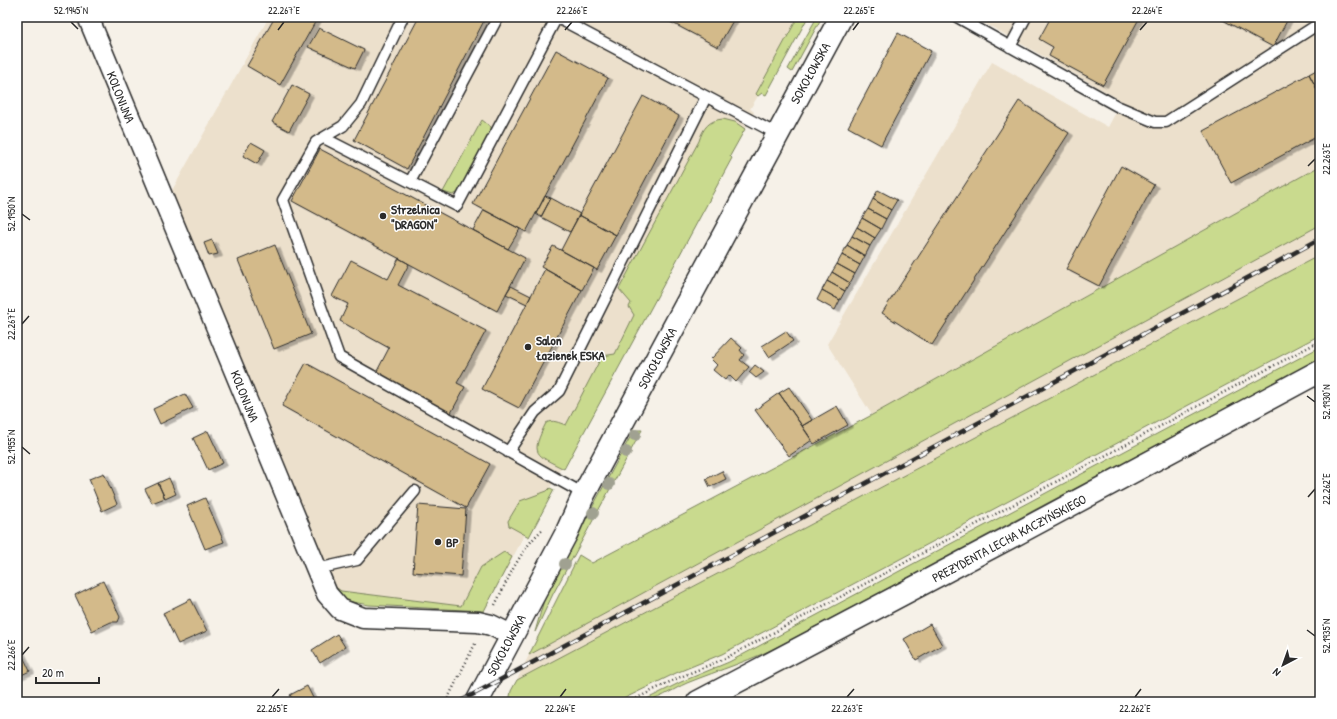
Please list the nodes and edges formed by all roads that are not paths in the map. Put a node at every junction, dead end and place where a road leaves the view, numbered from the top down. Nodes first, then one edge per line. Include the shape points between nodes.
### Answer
1 (88, 17) edge
2 (403, 17) edge
3 (498, 17) edge
4 (557, 17) edge
5 (841, 17) edge
6 (957, 17) edge
7 (1026, 17) edge
8 (1320, 22) edge
9 (1010, 47) junction
10 (706, 97) junction
11 (777, 134) junction
12 (324, 138) junction
13 (410, 182) junction
14 (1320, 371) edge
15 (508, 452) junction
16 (415, 491) dead end
17 (584, 494) junction
18 (317, 569) junction
19 (511, 635) junction
20 (477, 702) edge
21 (698, 702) edge

1 - 18 street, KOLONIJNA
2 - 12 lane via 361,104 343,126
3 - 13 lane
4 - 10 lane
4 - 13 lane via 456,206
5 - 11 main road, SOKOŁOWSKA
6 - 9 lane
7 - 9 lane
8 - 9 lane via 1166,122 1155,122 1117,106
10 - 11 lane
10 - 15 lane via 559,391 535,412
11 - 17 main road, SOKOŁOWSKA
12 - 13 lane
12 - 15 lane via 316,142 283,200 339,357
14 - 21 main road, PREZYDENTA LECHA KACZYŃSKIEGO
15 - 17 lane
16 - 18 lane via 357,560
17 - 19 main road, SOKOŁOWSKA via 566,534
18 - 19 street, KOLONIJNA via 327,594 340,609 363,618 478,622 492,625
19 - 20 main road, SOKOŁOWSKA

